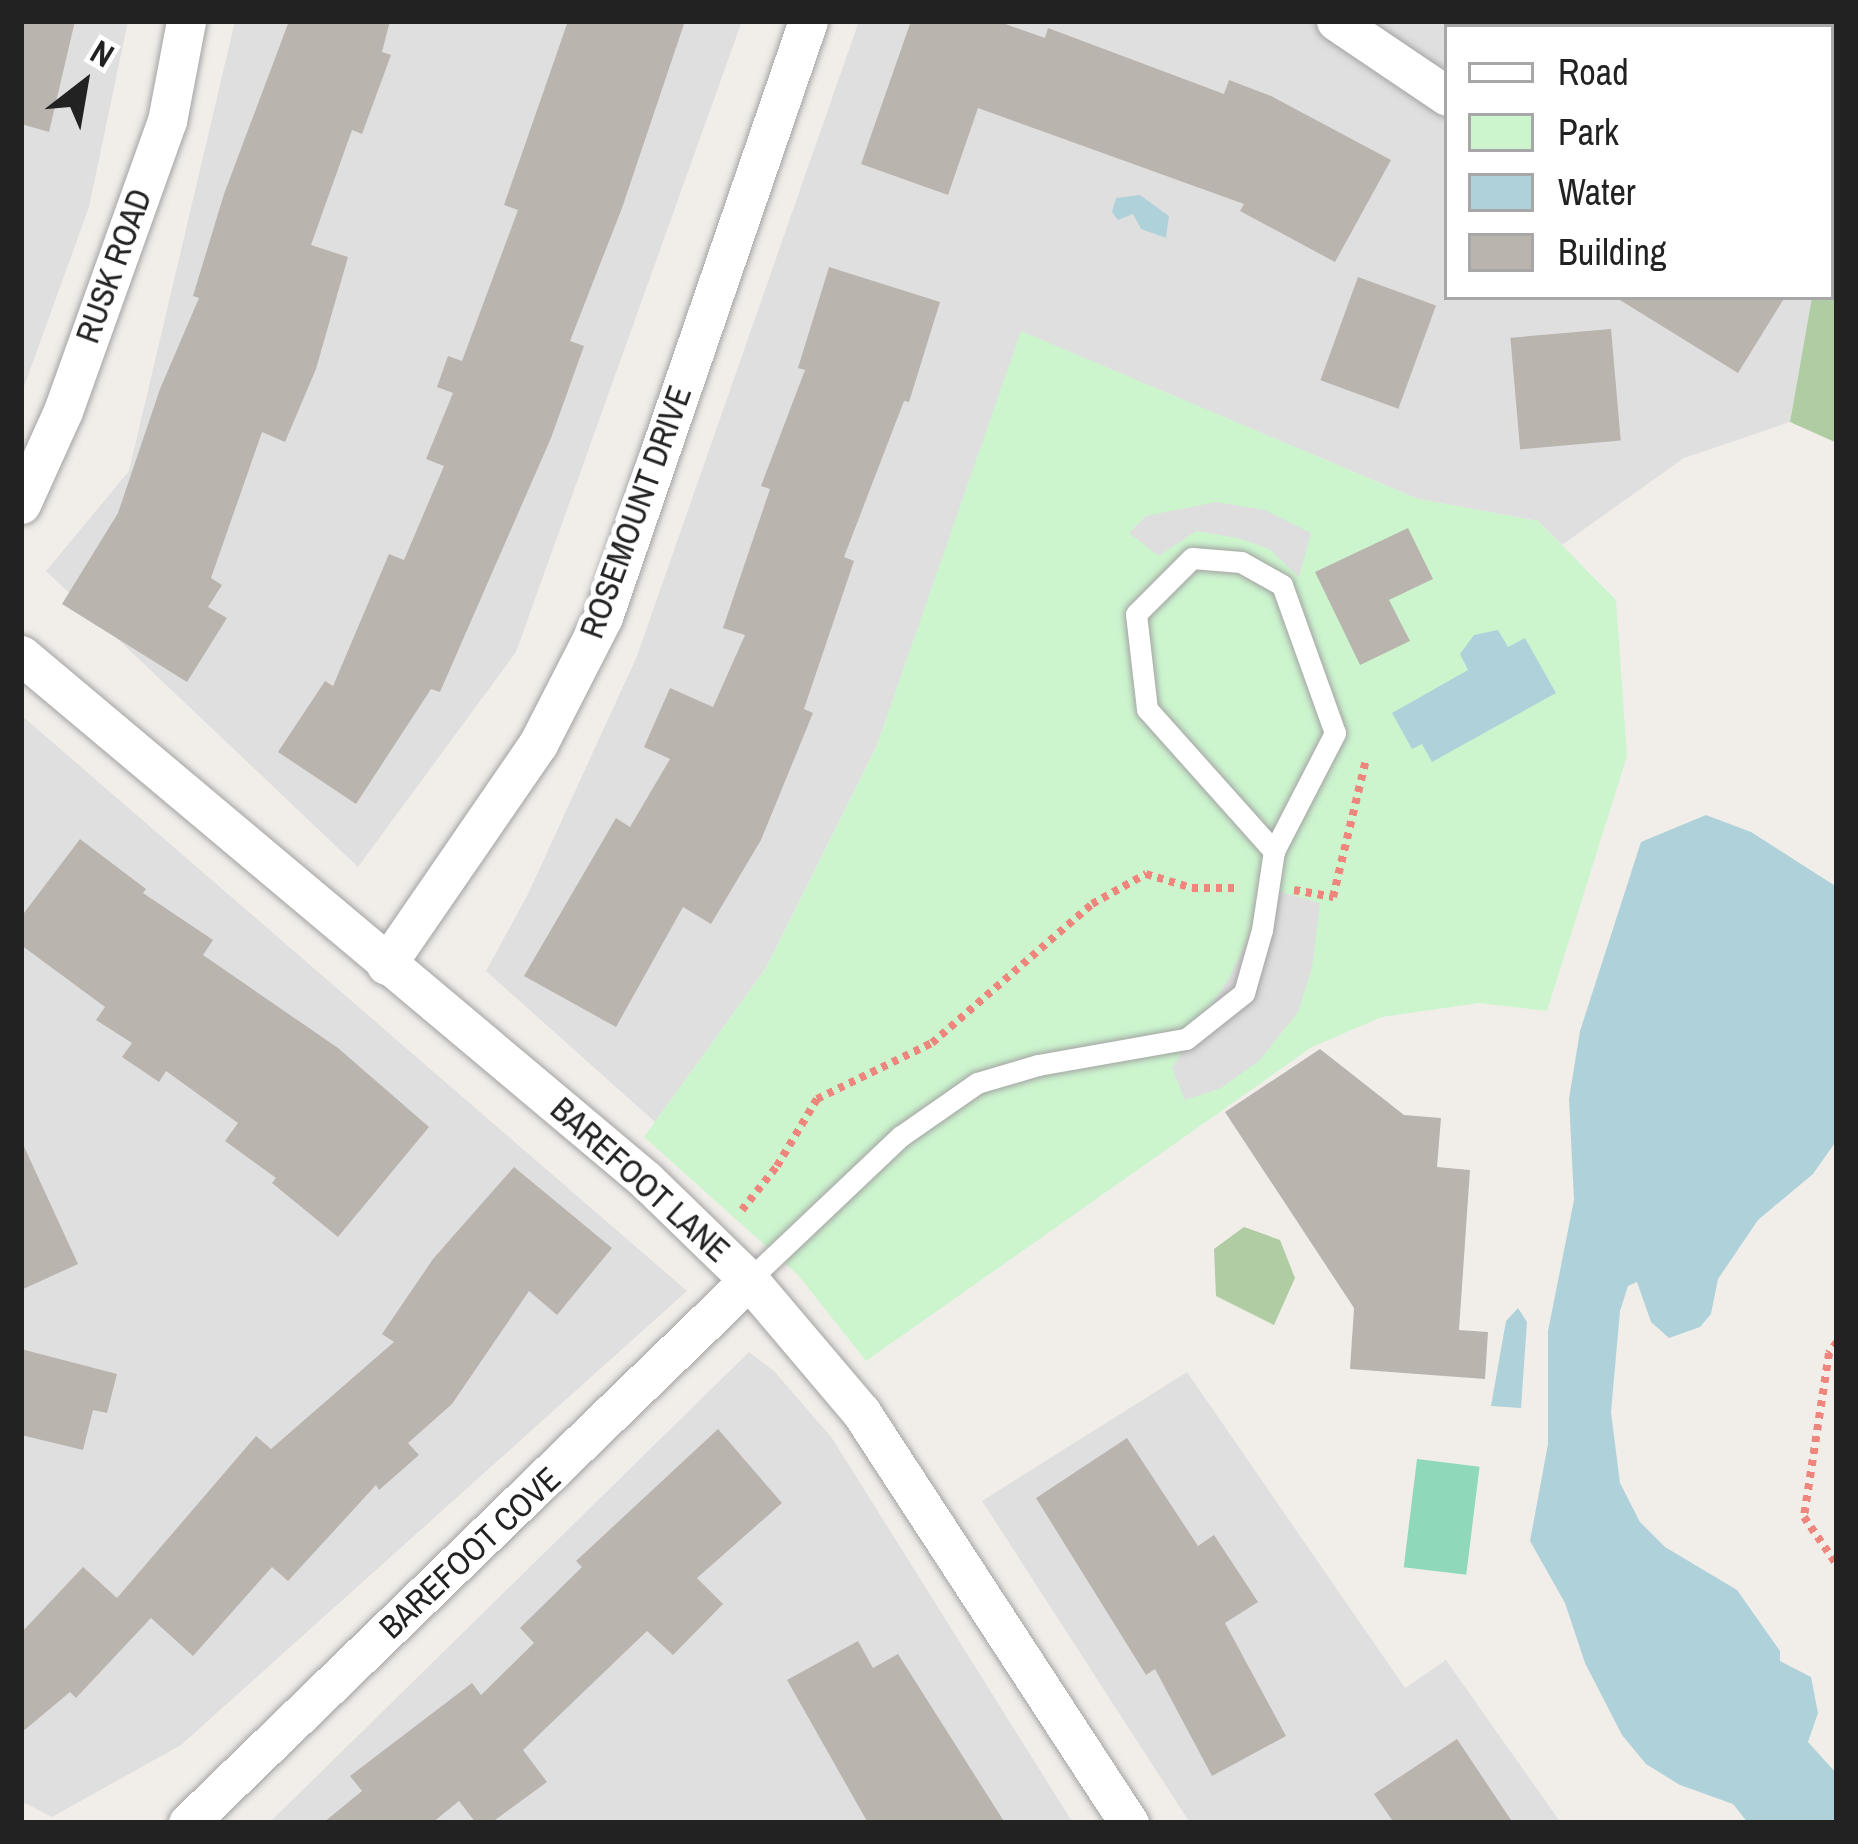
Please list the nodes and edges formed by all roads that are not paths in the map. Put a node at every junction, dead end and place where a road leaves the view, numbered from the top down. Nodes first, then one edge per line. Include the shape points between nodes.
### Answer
1 (186, 21) edge
2 (808, 21) edge
3 (1336, 21) edge
4 (1444, 94) edge
5 (21, 504) edge
6 (21, 655) edge
7 (1274, 851) junction
8 (386, 964) junction
9 (749, 1280) junction
10 (188, 1823) edge
11 (1129, 1823) edge

1 - 5 street, RUSK ROAD via 167,121 63,411
2 - 8 street, ROSEMOUNT DRIVE via 603,617 538,744
3 - 4 street
6 - 8 street, BAREFOOT LANE
7 - 7 lane via 1335,733 1282,585 1241,562 1192,558 1136,614 1147,710
7 - 9 lane via 1244,993 1186,1039 977,1083 901,1136
8 - 9 street, BAREFOOT LANE via 646,1180
9 - 10 street, BAREFOOT COVE
9 - 11 street, BAREFOOT LANE via 862,1412

